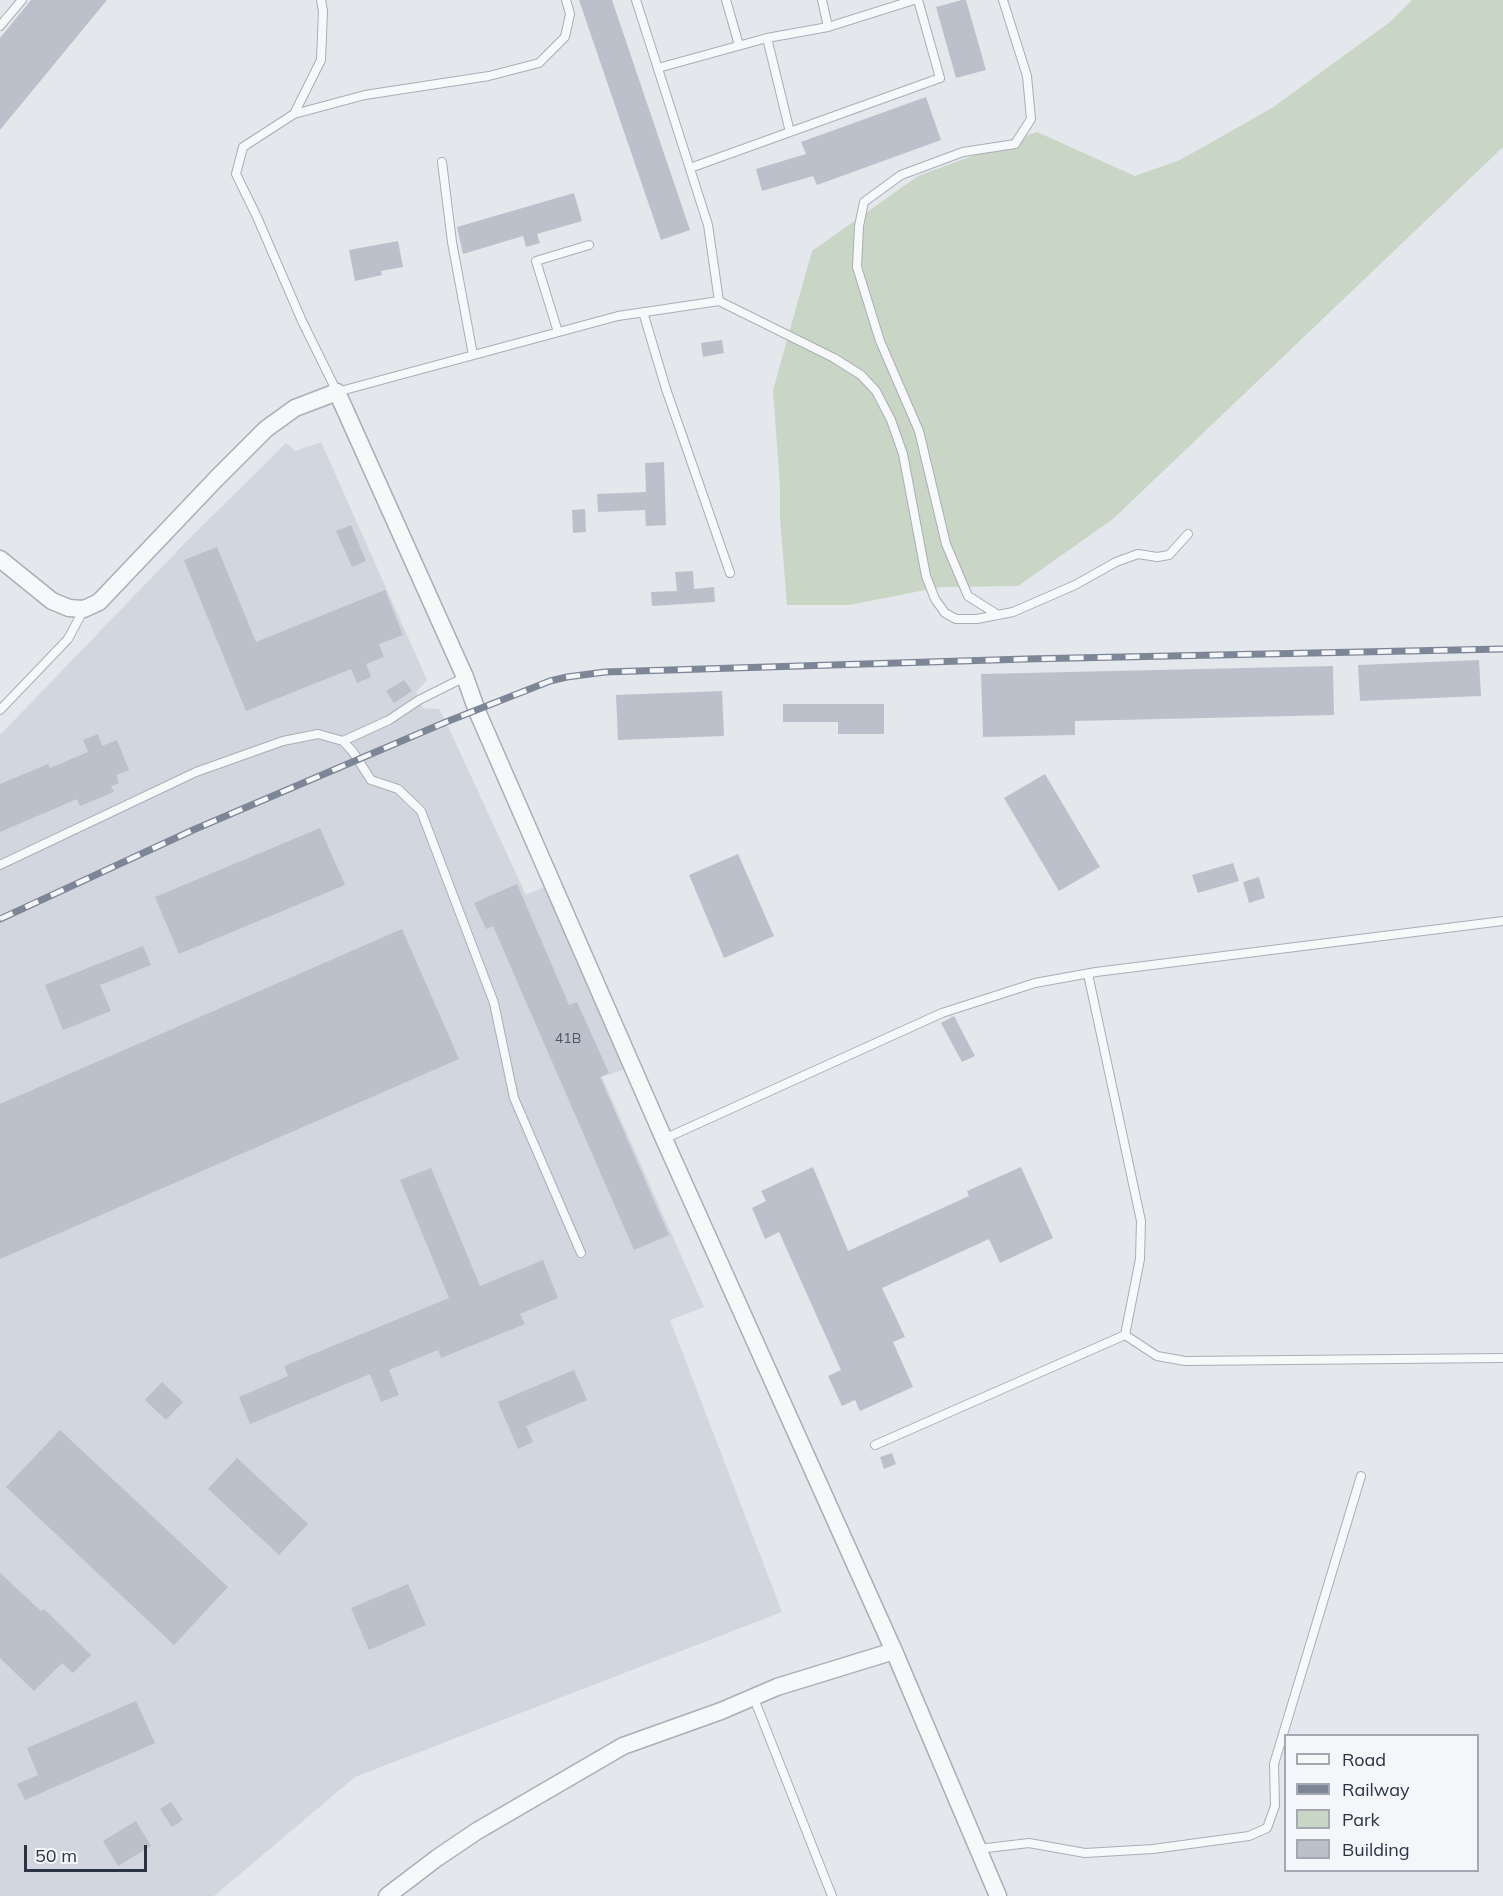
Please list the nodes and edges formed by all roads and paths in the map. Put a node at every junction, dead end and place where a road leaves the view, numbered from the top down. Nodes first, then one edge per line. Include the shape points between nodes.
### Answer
1 (22, 0) edge
2 (321, 0) edge
3 (566, 0) edge
4 (636, 0) edge
5 (726, 0) edge
6 (822, 0) edge
7 (916, 0) edge
8 (1003, 0) edge
9 (0, 26) edge
10 (828, 27) junction
11 (767, 38) junction
12 (739, 45) junction
13 (658, 68) junction
14 (294, 114) junction
15 (790, 132) junction
16 (442, 162) dead end
17 (690, 168) junction
18 (590, 245) dead end
19 (719, 301) junction
20 (643, 312) junction
21 (558, 332) junction
22 (473, 355) junction
23 (337, 392) junction
24 (1188, 534) dead end
25 (0, 559) edge
26 (730, 573) dead end
27 (84, 609) junction
28 (998, 615) junction
29 (465, 677) junction
30 (0, 710) edge
31 (343, 741) junction
32 (0, 865) edge
33 (1503, 921) edge
34 (1088, 974) junction
35 (664, 1139) junction
36 (581, 1253) dead end
37 (1125, 1335) junction
38 (1503, 1358) edge
39 (875, 1445) dead end
40 (1361, 1476) dead end
41 (894, 1651) junction
42 (753, 1696) junction
43 (978, 1850) junction
44 (387, 1896) edge
45 (832, 1896) edge
46 (998, 1896) edge

1 - 9 lane
2 - 14 lane via 321,60
3 - 14 lane via 570,14 565,37 539,63 489,76 365,95
4 - 13 lane
5 - 12 lane
6 - 10 lane
7 - 10 lane
7 - 15 lane via 940,78
8 - 28 lane via 1028,76 1031,119 1015,144 963,152 901,175 864,202 857,267 880,340 919,431 946,544 968,597
10 - 11 lane
11 - 12 lane
11 - 15 lane
12 - 13 lane
13 - 17 lane
14 - 23 lane via 243,147 236,174
15 - 17 lane
16 - 22 lane
17 - 19 lane via 708,225
18 - 21 lane via 536,261
19 - 20 lane
19 - 28 lane via 834,358 861,375 876,391 903,454 926,576 935,599 945,613 956,619
20 - 21 lane
20 - 26 lane
21 - 22 lane
22 - 23 lane
23 - 27 street via 295,408 267,429 99,602
23 - 29 street
24 - 28 lane via 1169,555 1138,554 1075,585
25 - 27 street via 52,601
27 - 30 lane via 68,639
29 - 31 lane
29 - 35 street
31 - 32 lane via 318,734 283,741 196,772
31 - 36 lane via 371,780 398,789 421,811 494,1003 514,1098
33 - 34 lane
34 - 35 lane via 1035,984 942,1013
34 - 37 lane via 1141,1221 1140,1259
35 - 41 street
37 - 38 lane via 1157,1356 1185,1360
37 - 39 lane
40 - 43 lane via 1274,1764 1275,1806 1267,1828 1249,1836 1153,1849 1085,1853 1029,1843
41 - 42 street
41 - 43 street
42 - 44 street via 721,1712 623,1746 477,1831
42 - 45 lane
43 - 46 street

